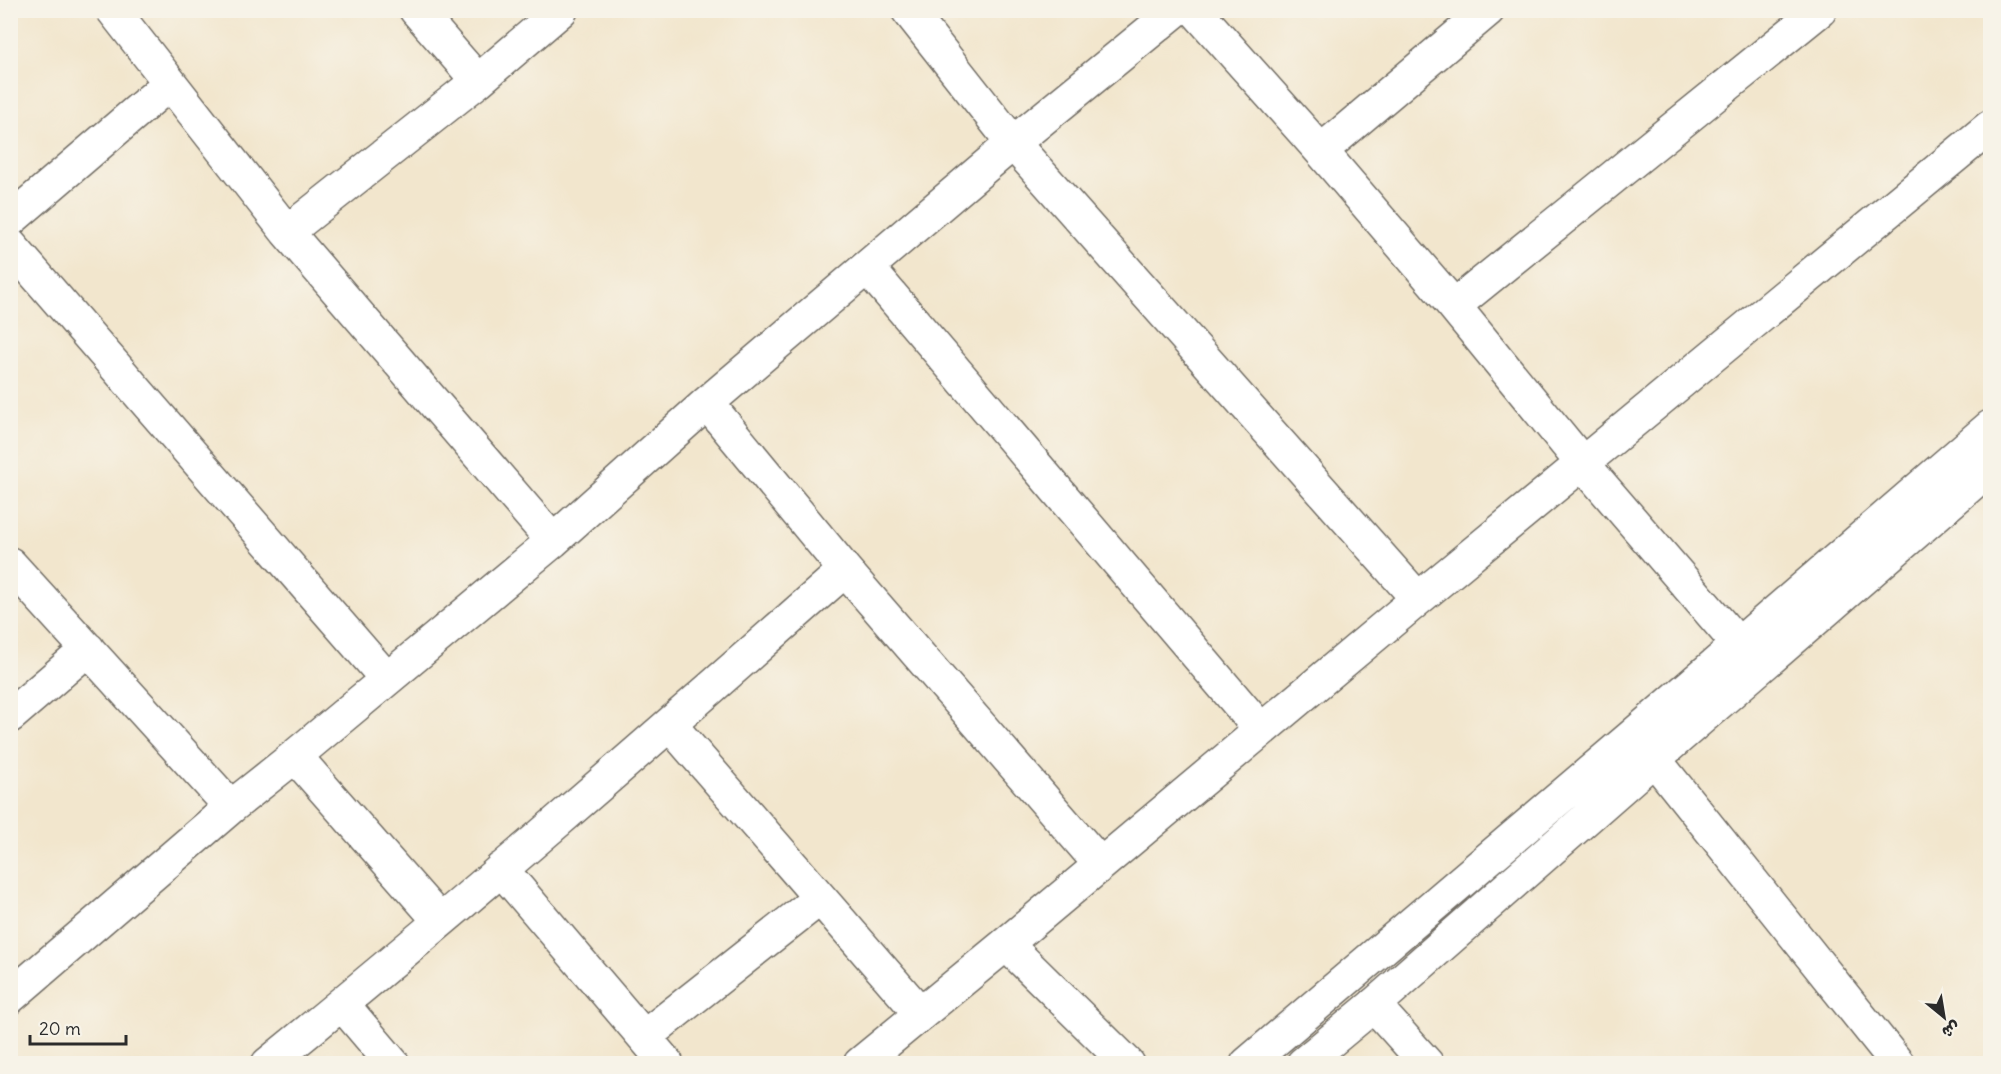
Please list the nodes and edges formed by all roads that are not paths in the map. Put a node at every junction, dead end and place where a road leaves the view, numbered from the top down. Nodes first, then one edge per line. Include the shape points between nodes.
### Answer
1 (113, 10) edge
2 (416, 10) edge
3 (561, 10) edge
4 (908, 10) edge
5 (1176, 10) edge
6 (1195, 10) edge
7 (1488, 10) edge
8 (1800, 16) edge
9 (478, 81) junction
10 (170, 82) junction
11 (1990, 127) edge
12 (1013, 142) junction
13 (1321, 151) junction
14 (10, 220) edge
15 (287, 232) junction
16 (10, 245) edge
17 (867, 267) junction
18 (1454, 306) junction
19 (706, 403) junction
20 (1990, 427) edge
21 (1583, 464) junction
22 (1990, 468) edge
23 (553, 541) junction
24 (10, 564) edge
25 (845, 570) junction
26 (1418, 599) junction
27 (1737, 645) junction
28 (88, 649) junction
29 (1759, 669) junction
30 (386, 678) junction
31 (10, 716) edge
32 (670, 725) junction
33 (1261, 730) junction
34 (295, 756) junction
35 (1654, 759) junction
36 (231, 807) junction
37 (1100, 864) junction
38 (501, 869) junction
39 (820, 898) junction
40 (440, 921) junction
41 (1006, 944) junction
42 (10, 997) edge
43 (342, 1004) junction
44 (1374, 1005) junction
45 (920, 1013) junction
46 (644, 1037) junction
47 (268, 1064) edge
48 (393, 1064) edge
49 (667, 1064) edge
50 (860, 1064) edge
51 (1128, 1064) edge
52 (1247, 1064) edge
53 (1303, 1064) edge
54 (1427, 1064) edge
55 (1898, 1064) edge

1 - 10 street
2 - 9 street
3 - 9 street
4 - 12 street
5 - 12 street
6 - 13 street
7 - 13 street
8 - 18 street
9 - 15 street
10 - 14 street
10 - 15 street
11 - 21 street
12 - 17 street
12 - 26 street
13 - 18 street
15 - 23 street
16 - 30 street
17 - 19 street
17 - 33 street
18 - 21 street
19 - 23 street
19 - 25 street
20 - 27 street
21 - 26 street
21 - 27 street
22 - 29 street
23 - 30 street
24 - 28 street
25 - 32 street
25 - 37 street
26 - 33 street
27 - 29 street
27 - 52 street
28 - 31 street
28 - 36 street
29 - 35 street
30 - 34 street
32 - 38 street
32 - 39 street
33 - 37 street
34 - 36 street
34 - 40 street
35 - 44 street
35 - 55 street
36 - 42 street
37 - 41 street
38 - 40 street
38 - 46 street
39 - 45 street
39 - 46 street
40 - 43 street
41 - 45 street
41 - 51 street
43 - 47 street
43 - 48 street
44 - 53 street
44 - 54 street
45 - 50 street
46 - 49 street

